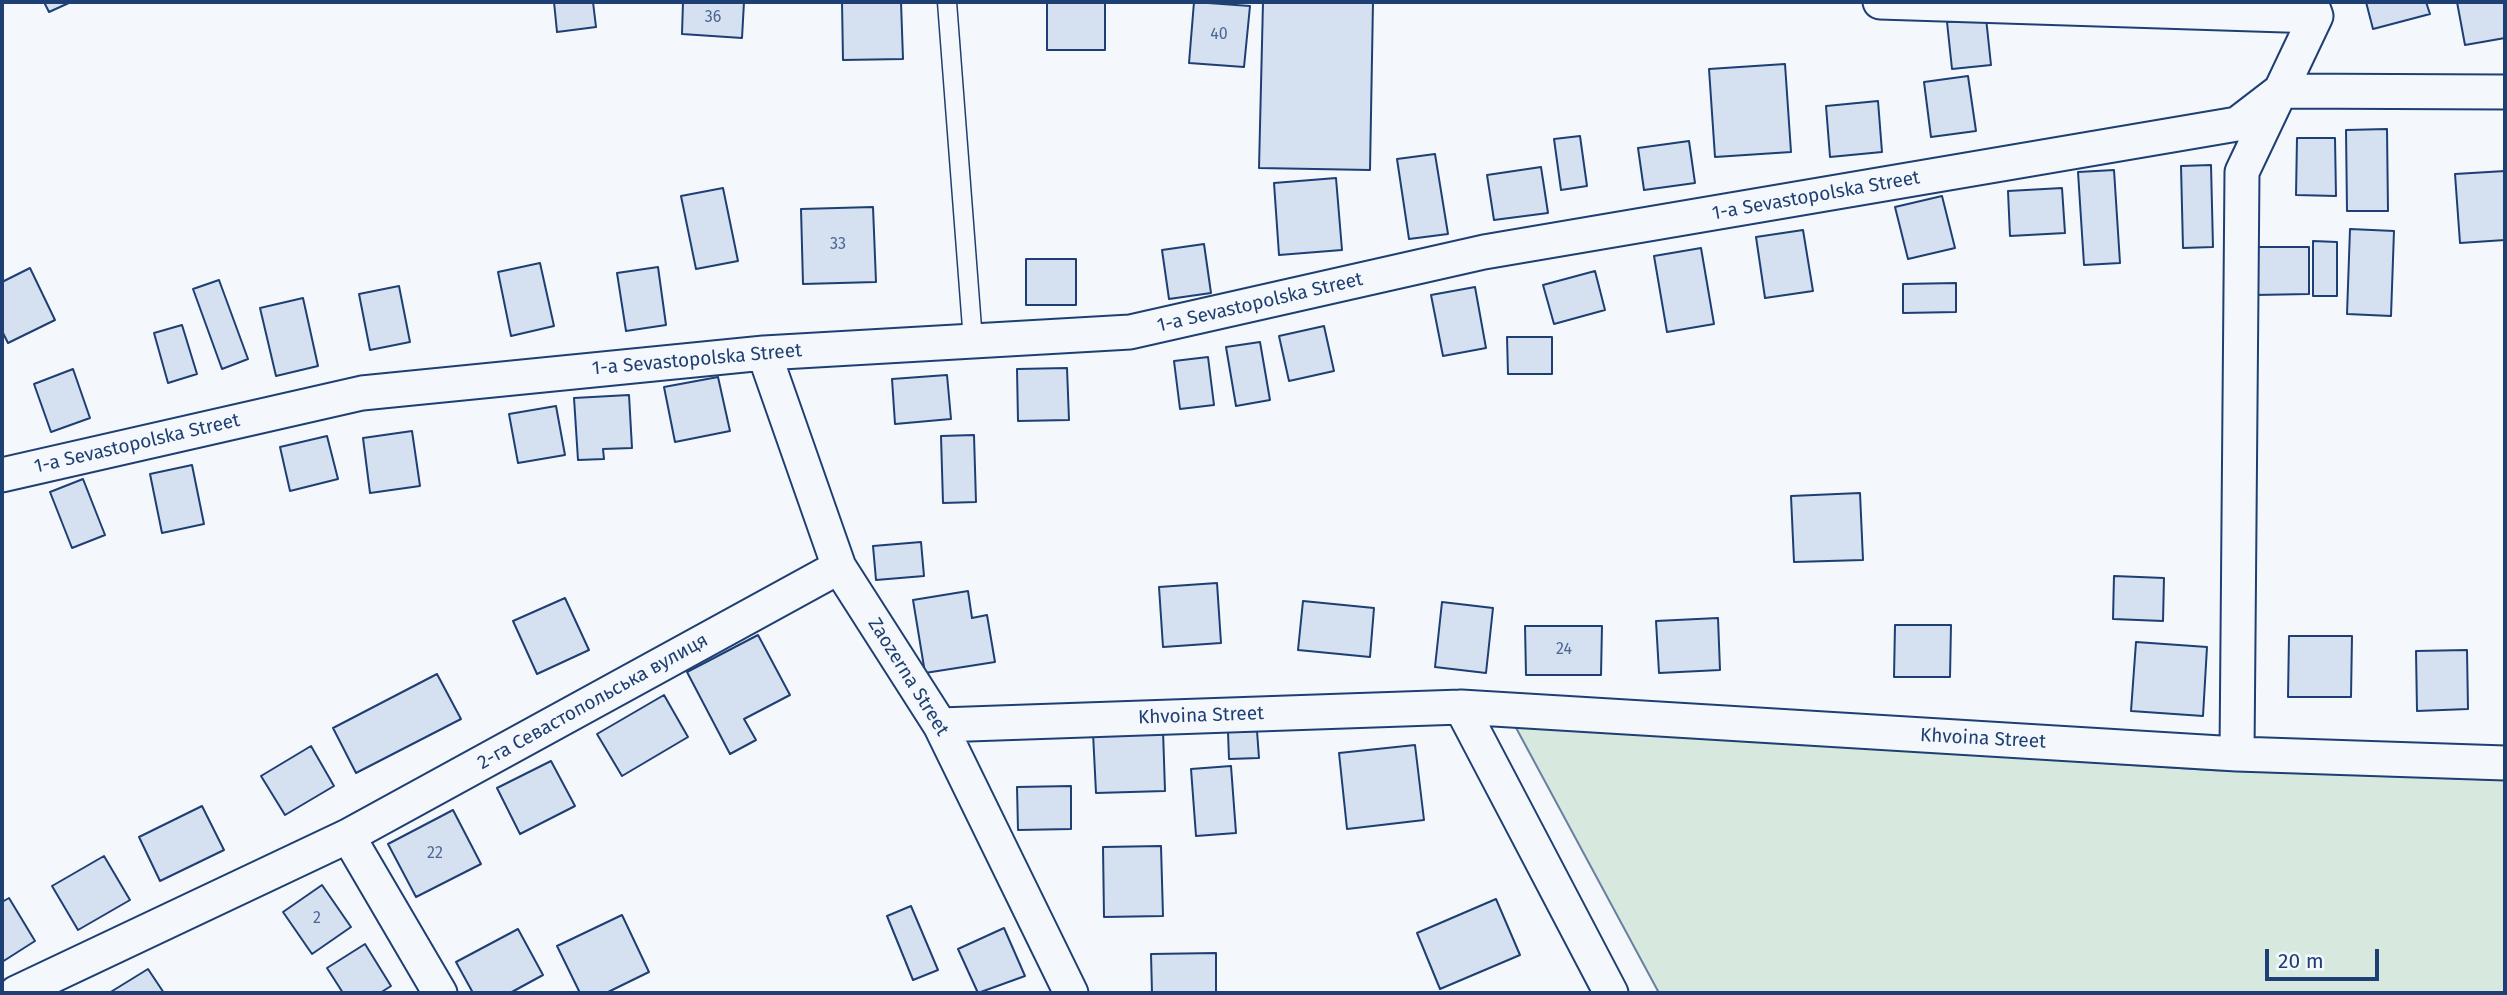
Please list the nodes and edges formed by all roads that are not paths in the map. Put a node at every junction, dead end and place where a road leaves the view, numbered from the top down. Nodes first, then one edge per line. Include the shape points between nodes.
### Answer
1 (947, 2) edge
2 (1880, 2) edge
3 (2314, 9) edge
4 (2280, 92) junction
5 (2505, 92) edge
6 (973, 341) junction
7 (764, 353) junction
8 (2, 475) edge
9 (839, 567) junction
10 (1461, 707) junction
11 (940, 724) junction
12 (2236, 754) junction
13 (2505, 763) edge
14 (348, 836) junction
15 (17, 993) edge
16 (440, 993) edge
17 (1071, 993) edge
18 (1611, 993) edge

1 - 6 lane
2 - 3 street
3 - 4 street
4 - 5 street
4 - 6 street, 1-a Sevastopolska Street via 2237,124 1484,252 1130,332
4 - 12 street via 2242,172
6 - 7 street, 1-a Sevastopolska Street
7 - 8 street, 1-a Sevastopolska Street via 362,393
7 - 9 street, Zaozerna Street
9 - 11 street, Zaozerna Street
9 - 14 street, 2-га Севастопольська вулиця
10 - 11 street, Khvoina Street
10 - 12 street, Khvoina Street
10 - 18 street
11 - 17 street, Zaozerna Street
12 - 13 street, Khvoina Street
14 - 15 street, 2-га Севастопольська вулиця
14 - 16 street

